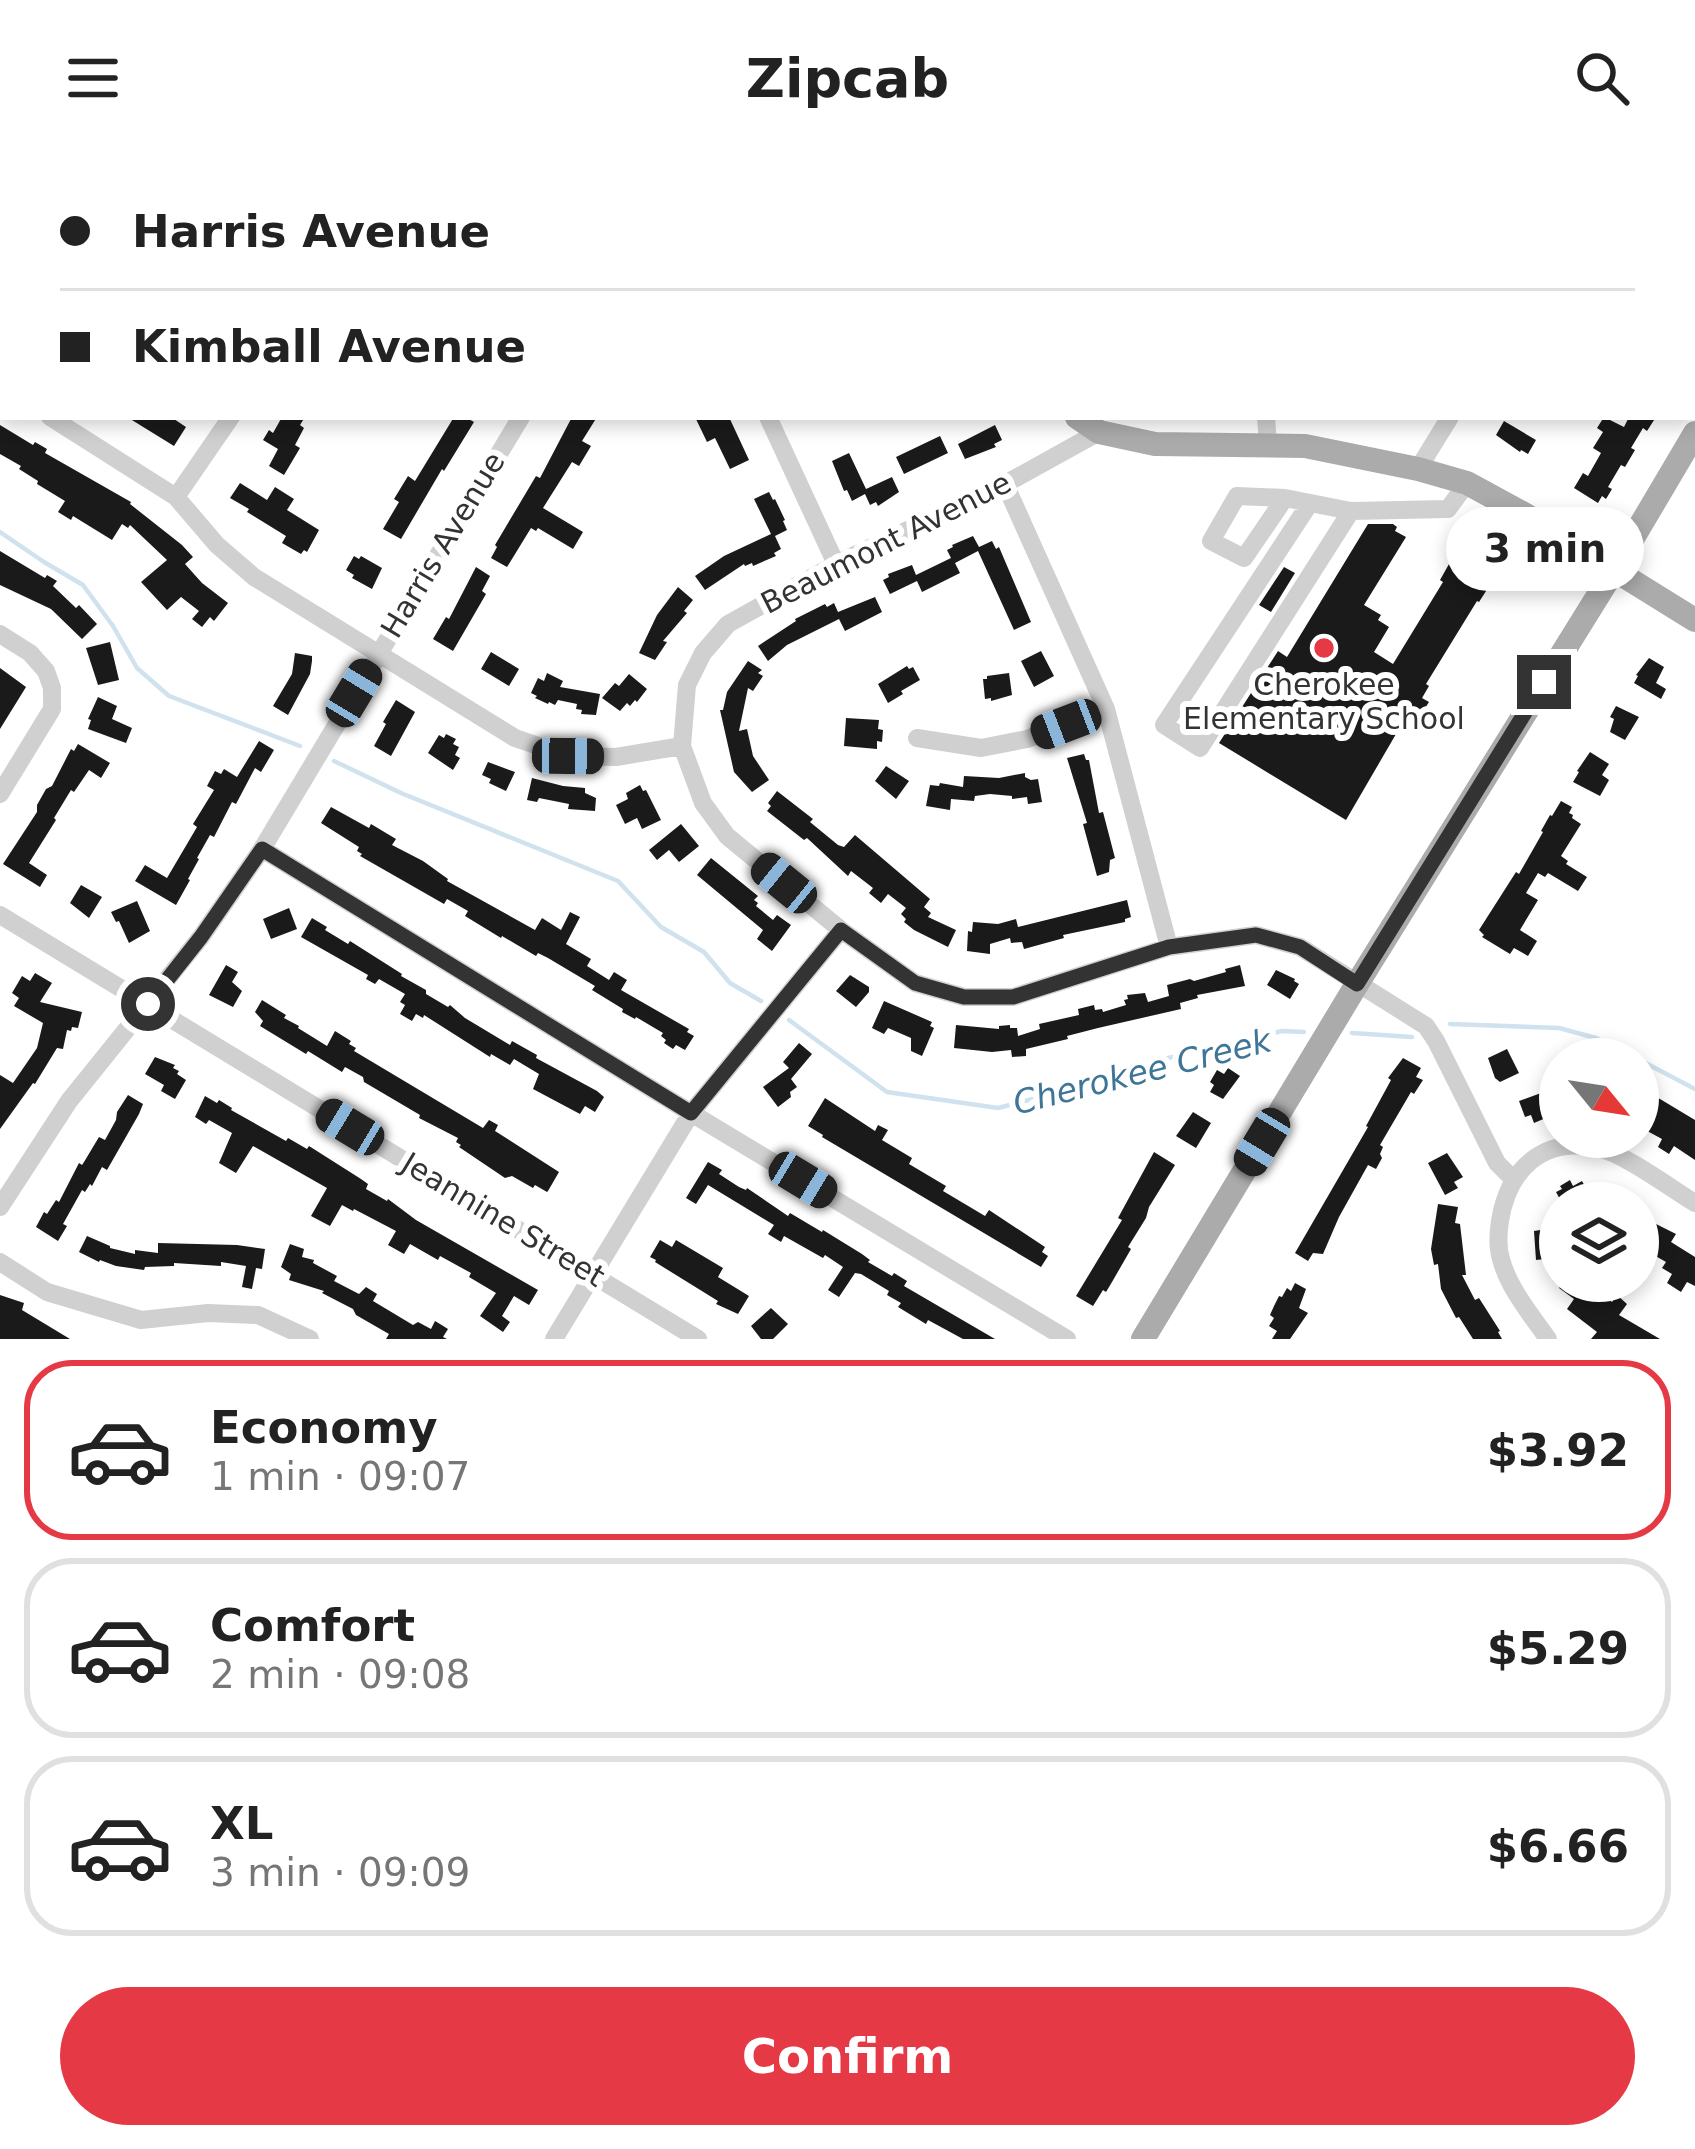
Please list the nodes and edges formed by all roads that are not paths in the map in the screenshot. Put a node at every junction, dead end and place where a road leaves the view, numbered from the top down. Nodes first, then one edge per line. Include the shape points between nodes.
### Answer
1 (55, 420) edge
2 (229, 420) edge
3 (519, 420) edge
4 (770, 420) edge
5 (1081, 420) edge
6 (1266, 420) edge
7 (1448, 420) edge
8 (1099, 433) junction
9 (1695, 433) edge
10 (1268, 445) junction
11 (1418, 469) junction
12 (1467, 482) junction
13 (1005, 484) junction
14 (176, 497) junction
15 (1285, 498) dead end
16 (1310, 502) junction
17 (1351, 511) junction
18 (836, 564) junction
19 (1614, 571) junction
20 (1695, 620) edge
21 (0, 634) edge
22 (377, 654) junction
23 (1106, 709) junction
24 (917, 738) dead end
25 (682, 746) junction
26 (0, 794) edge
27 (262, 849) junction
28 (0, 915) edge
29 (841, 930) junction
30 (1169, 947) junction
31 (1357, 984) junction
32 (148, 1004) junction
33 (691, 1113) junction
34 (1513, 1179) junction
35 (1695, 1203) edge
36 (0, 1207) edge
37 (0, 1262) edge
38 (593, 1275) junction
39 (310, 1339) edge
40 (554, 1339) edge
41 (698, 1339) edge
42 (1067, 1339) edge
43 (1143, 1339) edge
44 (1548, 1339) edge

1 - 14 street
2 - 14 street
3 - 22 street, Harris Avenue
4 - 18 street
5 - 8 main road
6 - 10 street
7 - 11 street
8 - 10 main road via 1155,445
8 - 13 street, Beaumont Avenue
9 - 19 main road
10 - 11 main road
11 - 12 main road
12 - 17 street via 1448,509
12 - 19 main road
13 - 18 street, Beaumont Avenue
13 - 23 street
14 - 22 street via 254,577
15 - 16 street
16 - 17 street
16 - 17 street via 1164,725 1200,748
18 - 25 street, Beaumont Avenue via 728,624 703,653 687,685
19 - 20 main road
19 - 31 main road
21 - 26 street via 46,670 52,709
22 - 25 street via 515,738 568,756
22 - 27 street, Harris Avenue
23 - 24 street via 981,748
23 - 30 street
25 - 29 street via 703,803 728,836
27 - 32 street, Harris Avenue
27 - 33 street
28 - 32 street, Jeannine Street
29 - 30 street via 915,983 964,997 1013,997
29 - 33 street
30 - 31 street via 1256,935 1300,947
31 - 34 street via 1426,1027
31 - 43 main road
32 - 36 street, Harris Avenue via 69,1101
32 - 38 street, Jeannine Street
33 - 38 street
33 - 42 street
34 - 35 street via 1541,1154 1594,1147
34 - 44 street via 1498,1236 1501,1262
37 - 39 street via 46,1292 141,1320 258,1315
38 - 40 street
38 - 41 street, Jeannine Street

